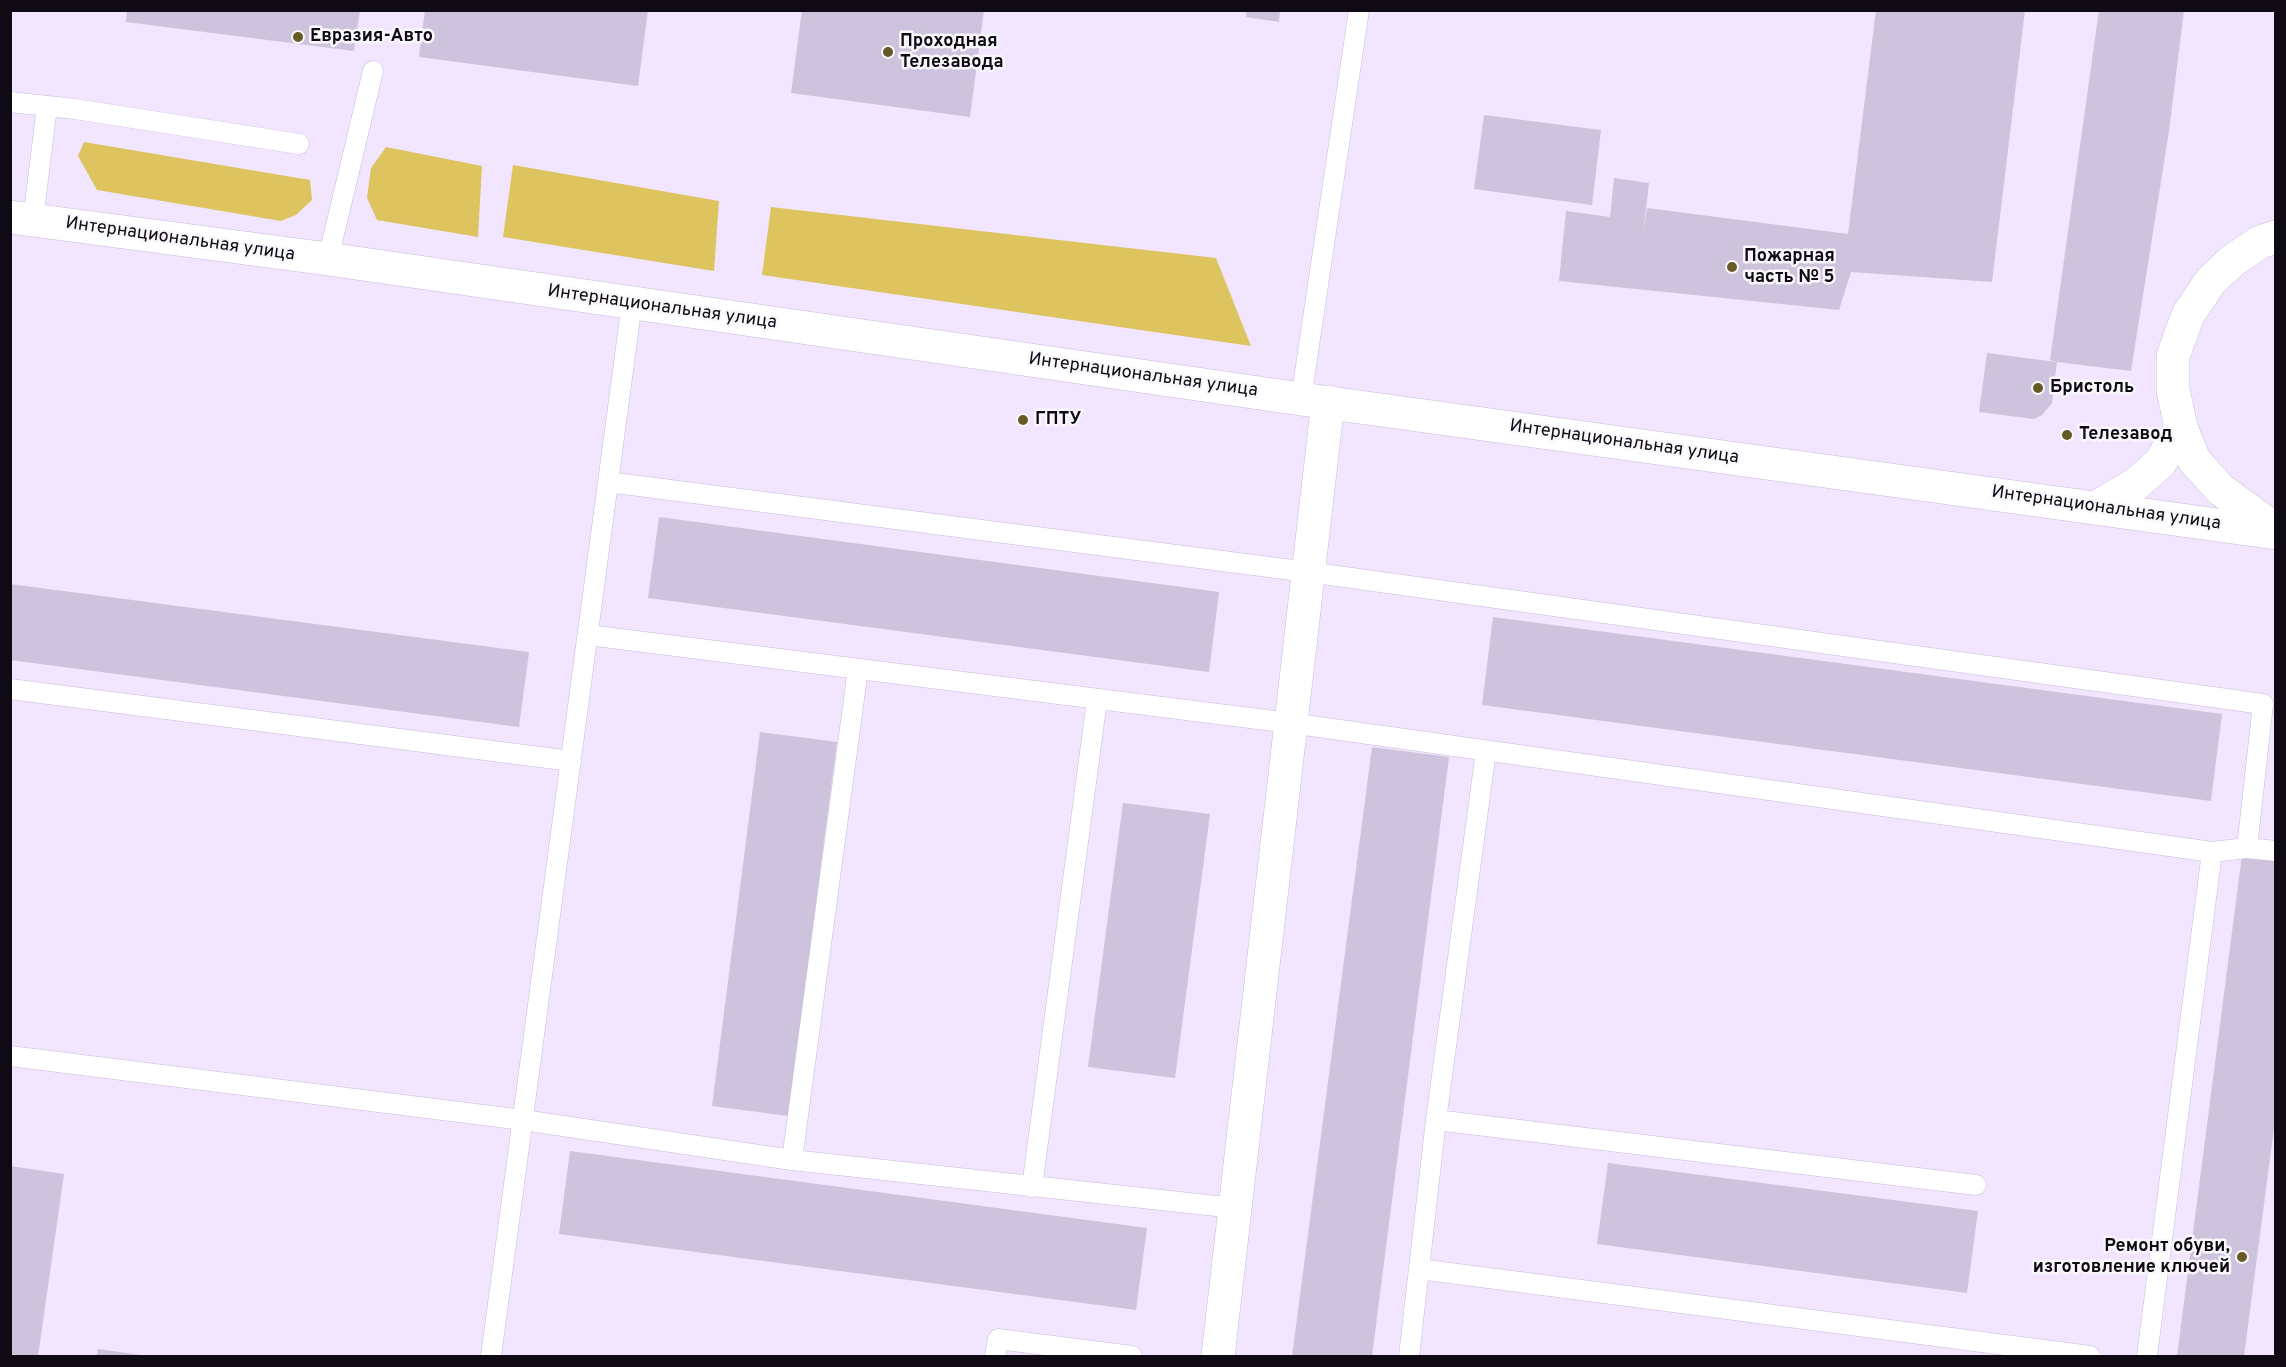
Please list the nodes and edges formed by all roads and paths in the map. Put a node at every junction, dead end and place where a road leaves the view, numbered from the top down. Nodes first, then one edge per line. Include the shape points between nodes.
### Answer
1 (1359, 10) edge
2 (373, 71) dead end
3 (10, 102) edge
4 (47, 106) junction
5 (299, 144) dead end
6 (22, 219) edge
7 (2276, 237) edge
8 (328, 259) junction
9 (632, 303) junction
10 (1314, 400) junction
11 (2181, 427) junction
12 (608, 482) junction
13 (2096, 508) junction
14 (2276, 532) edge
15 (1308, 572) junction
16 (588, 635) junction
17 (858, 669) junction
18 (10, 689) edge
19 (1097, 700) junction
20 (1290, 723) junction
21 (1486, 751) junction
22 (571, 761) junction
23 (2247, 848) junction
24 (2276, 851) edge
25 (2212, 852) junction
26 (10, 1056) edge
27 (523, 1120) junction
28 (1436, 1120) junction
29 (792, 1160) junction
30 (1976, 1185) dead end
31 (1032, 1187) junction
32 (1235, 1208) junction
33 (1419, 1269) junction
34 (491, 1356) edge
35 (995, 1356) edge
36 (1132, 1356) edge
37 (1218, 1356) edge
38 (1408, 1356) edge
39 (2090, 1356) edge
40 (2147, 1356) edge

1 - 10 lane
2 - 8 lane
3 - 4 lane
4 - 5 lane
4 - 6 lane
6 - 8 street, Интернациональная улица
7 - 11 street via 2260,242 2232,261 2210,282 2188,315 2173,356 2173,390
8 - 9 street, Интернациональная улица
9 - 10 street, Интернациональная улица
9 - 12 lane
10 - 13 street, Интернациональная улица
10 - 15 street
11 - 13 street via 2160,463 2136,484
11 - 14 street via 2194,460 2214,482
12 - 15 lane
12 - 16 lane
13 - 14 street, Интернациональная улица
15 - 20 street
15 - 23 lane via 2263,704
16 - 17 lane
16 - 22 lane
17 - 19 lane
17 - 29 lane
18 - 22 lane
19 - 20 lane
19 - 31 lane
20 - 21 lane
20 - 32 street
21 - 25 lane
21 - 28 lane
22 - 27 lane
23 - 24 lane
23 - 25 lane
25 - 40 lane
26 - 27 lane
27 - 29 lane
27 - 34 lane
28 - 30 lane
28 - 33 lane
29 - 31 lane
31 - 32 lane
32 - 37 street
33 - 38 lane
33 - 39 lane
35 - 36 lane via 998,1339

